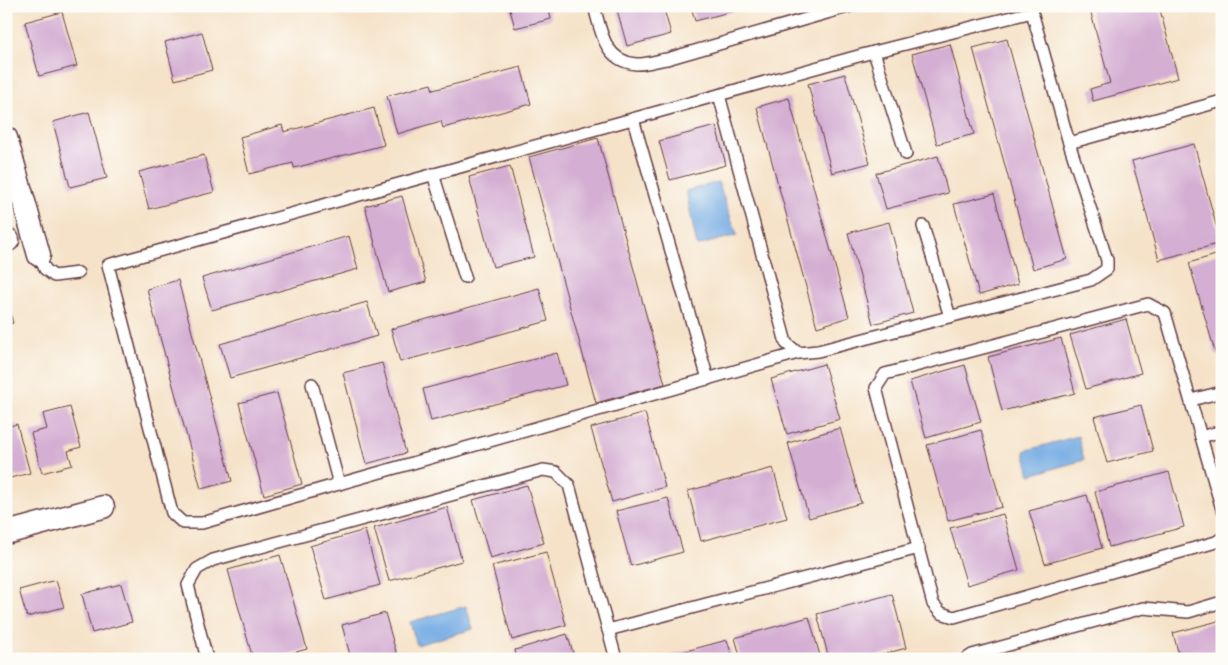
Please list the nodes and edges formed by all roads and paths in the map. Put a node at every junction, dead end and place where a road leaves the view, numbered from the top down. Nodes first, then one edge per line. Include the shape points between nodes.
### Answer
1 (594, 6) edge
2 (851, 6) edge
3 (874, 52) junction
4 (719, 95) junction
5 (1222, 101) edge
6 (633, 119) junction
7 (6, 138) edge
8 (1069, 143) junction
9 (906, 154) dead end
10 (432, 174) junction
11 (923, 226) dead end
12 (39, 255) joint
13 (78, 273) dead end
14 (465, 277) dead end
15 (950, 317) junction
16 (798, 353) junction
17 (708, 379) junction
18 (312, 384) dead end
19 (1222, 392) edge
20 (1191, 400) junction
21 (1222, 431) edge
22 (1201, 437) junction
23 (339, 484) junction
24 (103, 507) dead end
25 (1222, 509) edge
26 (6, 533) edge
27 (1222, 538) edge
28 (918, 548) junction
29 (1222, 602) edge
30 (608, 630) junction
31 (207, 659) edge
32 (616, 659) edge
33 (966, 659) edge

1 - 2 lane via 605,46 617,58 636,64 666,59
3 - 4 lane
3 - 8 lane via 1032,12
3 - 9 lane
4 - 6 lane
4 - 16 lane via 786,343
5 - 8 lane
6 - 10 lane
6 - 17 lane
7 - 12 street
8 - 15 lane via 1107,260 1107,269 1091,280
10 - 14 lane
10 - 23 lane via 108,265 172,513 177,518 183,523 202,523
11 - 15 lane
12 - 13 lane via 45,269 54,276
15 - 16 lane via 818,351
16 - 17 lane
17 - 23 lane
18 - 23 lane
19 - 20 lane
20 - 22 lane
20 - 28 lane via 1165,313 1148,304 885,374 876,388
21 - 22 lane
22 - 25 lane
24 - 26 street
27 - 28 lane via 954,617 941,613 933,604
28 - 30 lane
29 - 33 lane via 1188,612 1142,608 972,654
30 - 31 lane via 569,485 556,472 543,470 213,560 197,568 188,585
30 - 32 lane

